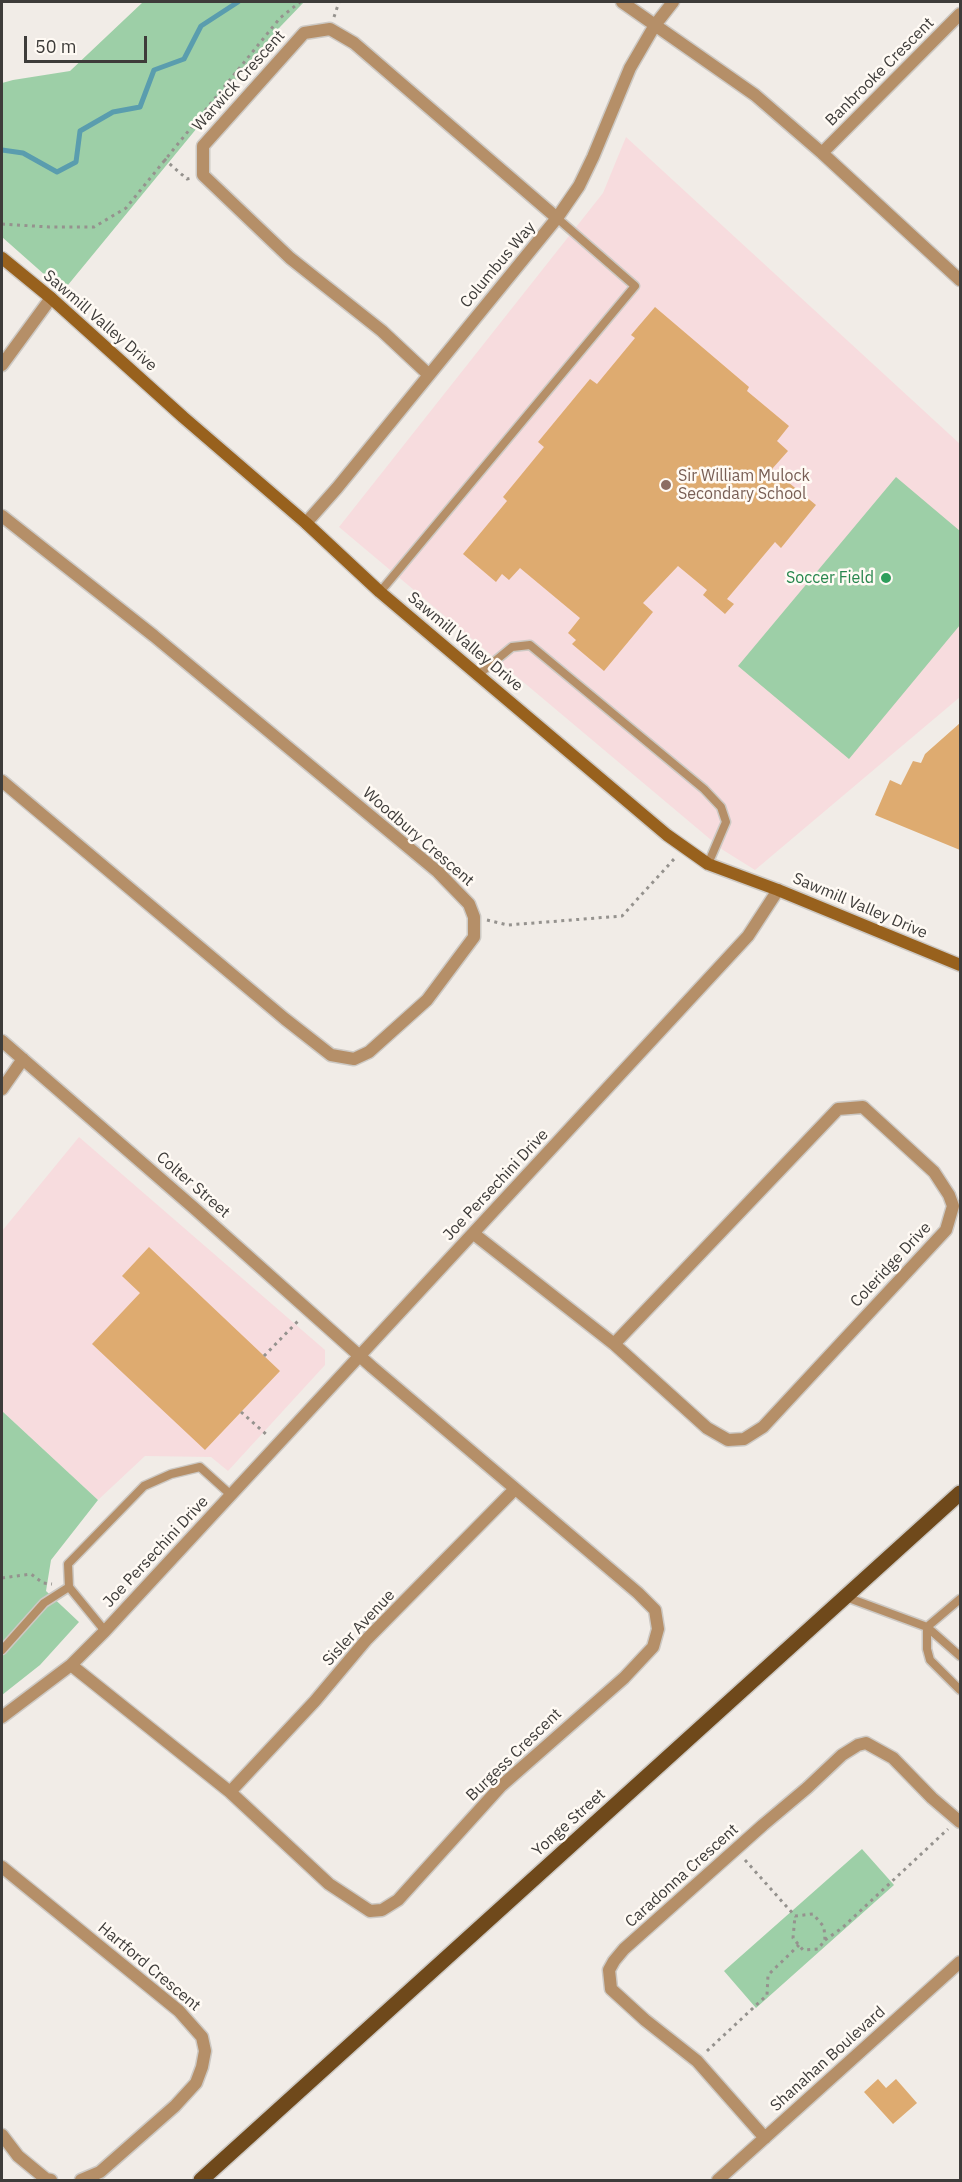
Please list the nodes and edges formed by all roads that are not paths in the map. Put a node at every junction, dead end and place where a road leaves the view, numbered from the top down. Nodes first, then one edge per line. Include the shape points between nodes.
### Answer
1 (622, 2) edge
2 (673, 2) edge
3 (960, 14) edge
4 (655, 25) junction
5 (822, 153) junction
6 (557, 218) junction
7 (2, 258) edge
8 (960, 280) edge
9 (51, 298) junction
10 (2, 365) edge
11 (428, 374) junction
12 (2, 516) edge
13 (306, 523) junction
14 (380, 592) junction
15 (478, 675) junction
16 (2, 781) edge
17 (708, 864) junction
18 (778, 890) junction
19 (960, 965) edge
20 (2, 1041) edge
21 (23, 1059) junction
22 (2, 1089) edge
23 (474, 1234) junction
24 (614, 1344) junction
25 (359, 1356) junction
26 (515, 1489) junction
27 (960, 1493) edge
28 (231, 1495) junction
29 (69, 1587) junction
30 (846, 1597) junction
31 (960, 1599) edge
32 (927, 1627) junction
33 (105, 1631) junction
34 (2, 1650) edge
35 (960, 1656) edge
36 (71, 1665) junction
37 (960, 1690) edge
38 (2, 1718) edge
39 (230, 1792) junction
40 (959, 1821) edge
41 (2, 1866) edge
42 (960, 1962) edge
43 (2, 2135) edge
44 (765, 2138) junction
45 (51, 2181) edge
46 (81, 2181) edge
47 (201, 2181) edge
48 (718, 2181) edge

1 - 4 street
2 - 4 street, Columbus Way
3 - 5 street, Banbrooke Crescent
4 - 5 street via 755,95
4 - 6 street, Columbus Way via 630,68 579,186
5 - 8 street
6 - 11 street, Columbus Way
6 - 11 street, Warwick Crescent via 354,43 330,29 304,33 202,146 203,175 290,258
6 - 14 lane via 635,286
7 - 9 street, Sawmill Valley Drive
9 - 10 street
9 - 13 street, Sawmill Valley Drive
11 - 13 street, Columbus Way
12 - 16 street, Woodbury Crescent via 154,636 438,872 469,904 474,937 426,1000 369,1052 354,1059 331,1055
13 - 14 street, Sawmill Valley Drive
14 - 15 street, Sawmill Valley Drive
15 - 17 street, Sawmill Valley Drive via 667,836
15 - 17 lane via 512,647 530,645 704,789 720,807 726,822
17 - 18 street, Sawmill Valley Drive
18 - 19 street, Sawmill Valley Drive
18 - 23 street, Joe Persechini Drive via 748,936
20 - 21 street, Colter Street
21 - 22 street
21 - 25 street, Colter Street
23 - 24 street, Coleridge Drive
23 - 25 street, Joe Persechini Drive
24 - 24 street, Coleridge Drive via 707,1428 728,1440 744,1439 763,1427 946,1230 953,1206 949,1195 934,1172 876,1117 862,1107 838,1109
25 - 26 street, Burgess Crescent
25 - 28 street, Joe Persechini Drive
26 - 39 street, Sisler Avenue via 367,1639
26 - 39 street, Burgess Crescent via 656,1610 658,1629 653,1647 624,1678 501,1786 398,1900 382,1910 370,1911 329,1884
27 - 30 main road, Yonge Street
28 - 29 lane, Joe Persechini Drive via 200,1467 144,1486 68,1564
28 - 33 street, Joe Persechini Drive
29 - 33 lane, Joe Persechini Drive
29 - 34 lane via 44,1603
30 - 32 lane
30 - 47 main road, Yonge Street
31 - 32 lane
32 - 35 lane
32 - 37 lane via 930,1660
33 - 36 street, Joe Persechini Drive
36 - 38 street, Joe Persechini Drive
36 - 39 street, Burgess Crescent
40 - 44 street, Caradonna Crescent via 893,1758 866,1743 858,1745 624,1949 609,1970 611,1989 697,2061
41 - 46 street, Hartford Crescent via 179,2011 202,2037 205,2051 196,2083 100,2172
42 - 44 street, Shanahan Boulevard
43 - 45 street via 18,2156
44 - 48 street, Shanahan Boulevard

